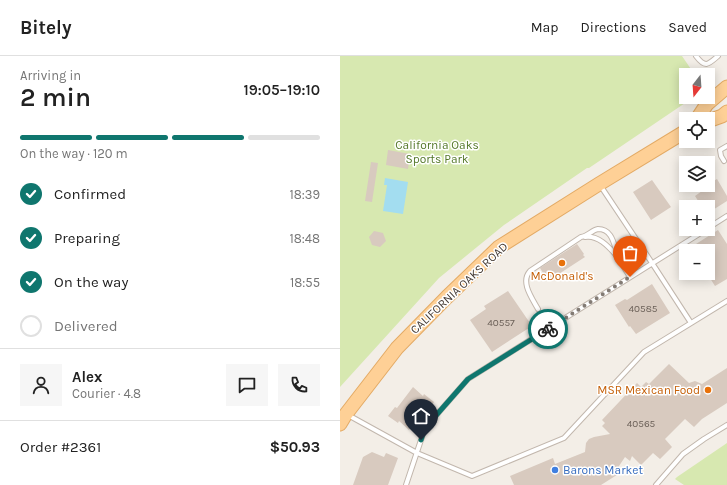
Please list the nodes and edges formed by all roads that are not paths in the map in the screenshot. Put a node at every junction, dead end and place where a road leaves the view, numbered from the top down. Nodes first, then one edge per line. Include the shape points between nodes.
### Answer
1 (696, 56) edge
2 (718, 56) edge
3 (727, 87) edge
4 (702, 112) edge
5 (727, 112) edge
6 (715, 118) edge
7 (679, 135) edge
8 (727, 146) edge
9 (724, 161) dead end
10 (598, 184) junction
11 (727, 216) edge
12 (715, 224) edge
13 (696, 236) edge
14 (584, 237) junction
15 (618, 256) junction
16 (652, 263) junction
17 (630, 277) junction
18 (727, 302) edge
19 (538, 309) dead end
20 (691, 323) junction
21 (343, 419) edge
22 (727, 425) edge
23 (417, 453) junction
24 (406, 485) edge
25 (656, 485) edge

1 - 2 lane via 705,64 710,64
3 - 4 main road
5 - 6 main road
7 - 10 main road, CALIFORNIA OAKS ROAD
8 - 9 lane via 720,150
10 - 16 lane
10 - 21 main road, CALIFORNIA OAKS ROAD via 499,247 397,348
11 - 12 lane
13 - 16 lane
14 - 15 lane via 595,238
14 - 15 lane via 597,229 603,230 614,241
14 - 19 lane via 528,273 527,287
15 - 17 lane
16 - 17 lane
16 - 20 lane
17 - 23 lane via 468,379 425,428
18 - 20 lane
20 - 23 lane via 644,352 564,438 472,476
21 - 23 lane
22 - 25 lane via 682,454
23 - 24 lane

